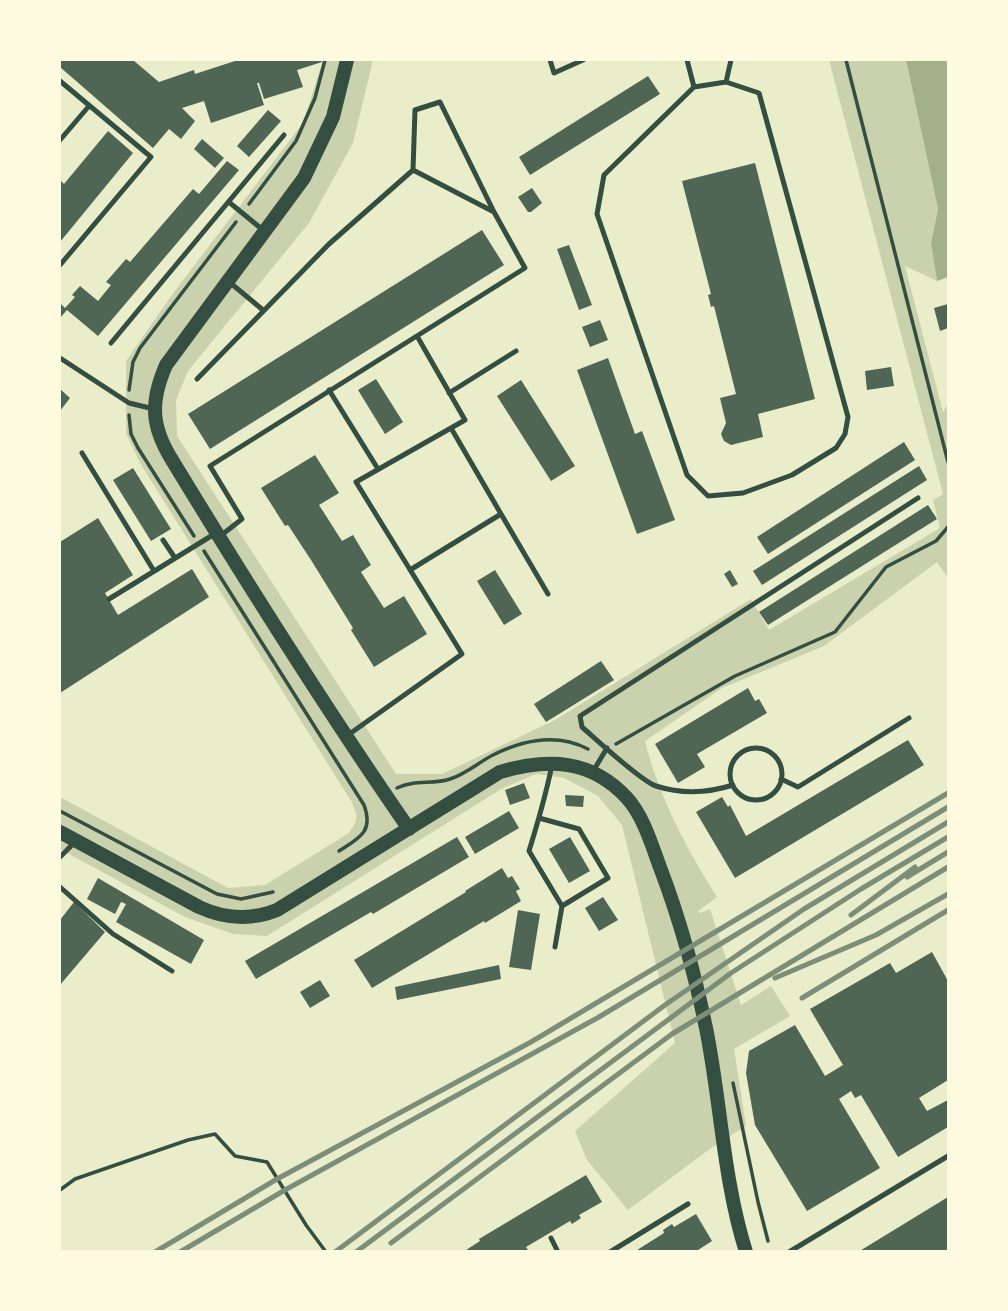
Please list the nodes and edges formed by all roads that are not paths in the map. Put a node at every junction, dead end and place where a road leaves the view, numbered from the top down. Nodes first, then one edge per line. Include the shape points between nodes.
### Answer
1 (347, 60) edge
2 (550, 60) edge
3 (583, 60) edge
4 (687, 60) edge
5 (731, 60) edge
6 (60, 81) edge
7 (726, 82) junction
8 (694, 87) junction
9 (89, 106) junction
10 (284, 135) dead end
11 (60, 141) edge
12 (413, 170) junction
13 (230, 203) junction
14 (494, 212) junction
15 (266, 232) junction
16 (60, 265) edge
17 (228, 281) junction
18 (263, 310) junction
19 (417, 335) junction
20 (111, 343) dead end
21 (516, 351) dead end
22 (60, 358) edge
23 (197, 379) dead end
24 (329, 390) junction
25 (449, 393) junction
26 (154, 409) junction
27 (451, 428) junction
28 (82, 453) dead end
29 (378, 469) junction
30 (918, 498) dead end
31 (501, 514) junction
32 (218, 535) junction
33 (163, 540) dead end
34 (174, 558) junction
35 (410, 570) junction
36 (154, 571) junction
37 (548, 594) dead end
38 (109, 599) dead end
39 (908, 718) dead end
40 (345, 737) junction
41 (607, 748) junction
42 (552, 762) junction
43 (592, 774) junction
44 (781, 779) junction
45 (733, 785) junction
46 (539, 818) junction
47 (409, 829) junction
48 (60, 832) edge
49 (76, 841) junction
50 (60, 857) edge
51 (60, 887) edge
52 (562, 906) junction
53 (555, 947) dead end
54 (172, 971) dead end
55 (948, 1156) edge
56 (688, 1204) dead end
57 (551, 1238) dead end
58 (558, 1251) edge
59 (610, 1251) edge
60 (746, 1251) edge
61 (789, 1251) edge

1 - 15 main road via 320,148
2 - 3 lane via 554,73
4 - 8 lane
5 - 7 lane
6 - 9 lane
7 - 8 lane
7 - 8 lane via 759,93 848,417 836,448 792,475 743,493 708,496 687,475 597,214 604,175
9 - 11 lane
9 - 16 lane via 151,157
10 - 13 lane
12 - 14 lane
12 - 14 lane via 415,110 440,102
12 - 18 lane
13 - 15 lane
13 - 20 lane
14 - 19 lane via 525,268
15 - 17 main road
17 - 18 lane
17 - 26 main road via 166,365
18 - 23 lane
19 - 24 lane
19 - 25 lane
21 - 25 lane
22 - 26 lane via 128,404
24 - 29 lane
24 - 32 lane via 210,466 242,519
25 - 27 lane via 465,420
26 - 32 main road via 161,443
27 - 29 lane
27 - 31 lane
28 - 36 lane
29 - 35 lane via 356,482
30 - 41 lane via 583,713 582,727
31 - 35 lane
31 - 37 lane
32 - 34 lane
32 - 40 main road
33 - 34 lane
34 - 36 lane
35 - 40 lane via 462,654
36 - 38 lane
39 - 44 lane via 798,787
40 - 47 main road
41 - 43 lane
41 - 45 lane via 653,785 712,792
42 - 43 main road
42 - 46 lane
42 - 47 main road via 500,772
43 - 60 main road via 613,786 636,812 676,913 706,1028 736,1220
44 - 45 lane via 776,791 761,799 744,797
44 - 45 lane via 777,759 755,748 734,761
46 - 52 lane via 529,851
46 - 52 lane via 579,829 608,878
47 - 49 main road via 277,910 247,918 199,907
48 - 49 main road
49 - 50 lane
51 - 54 lane via 113,934
52 - 53 lane
55 - 61 lane
56 - 59 lane
57 - 58 lane

